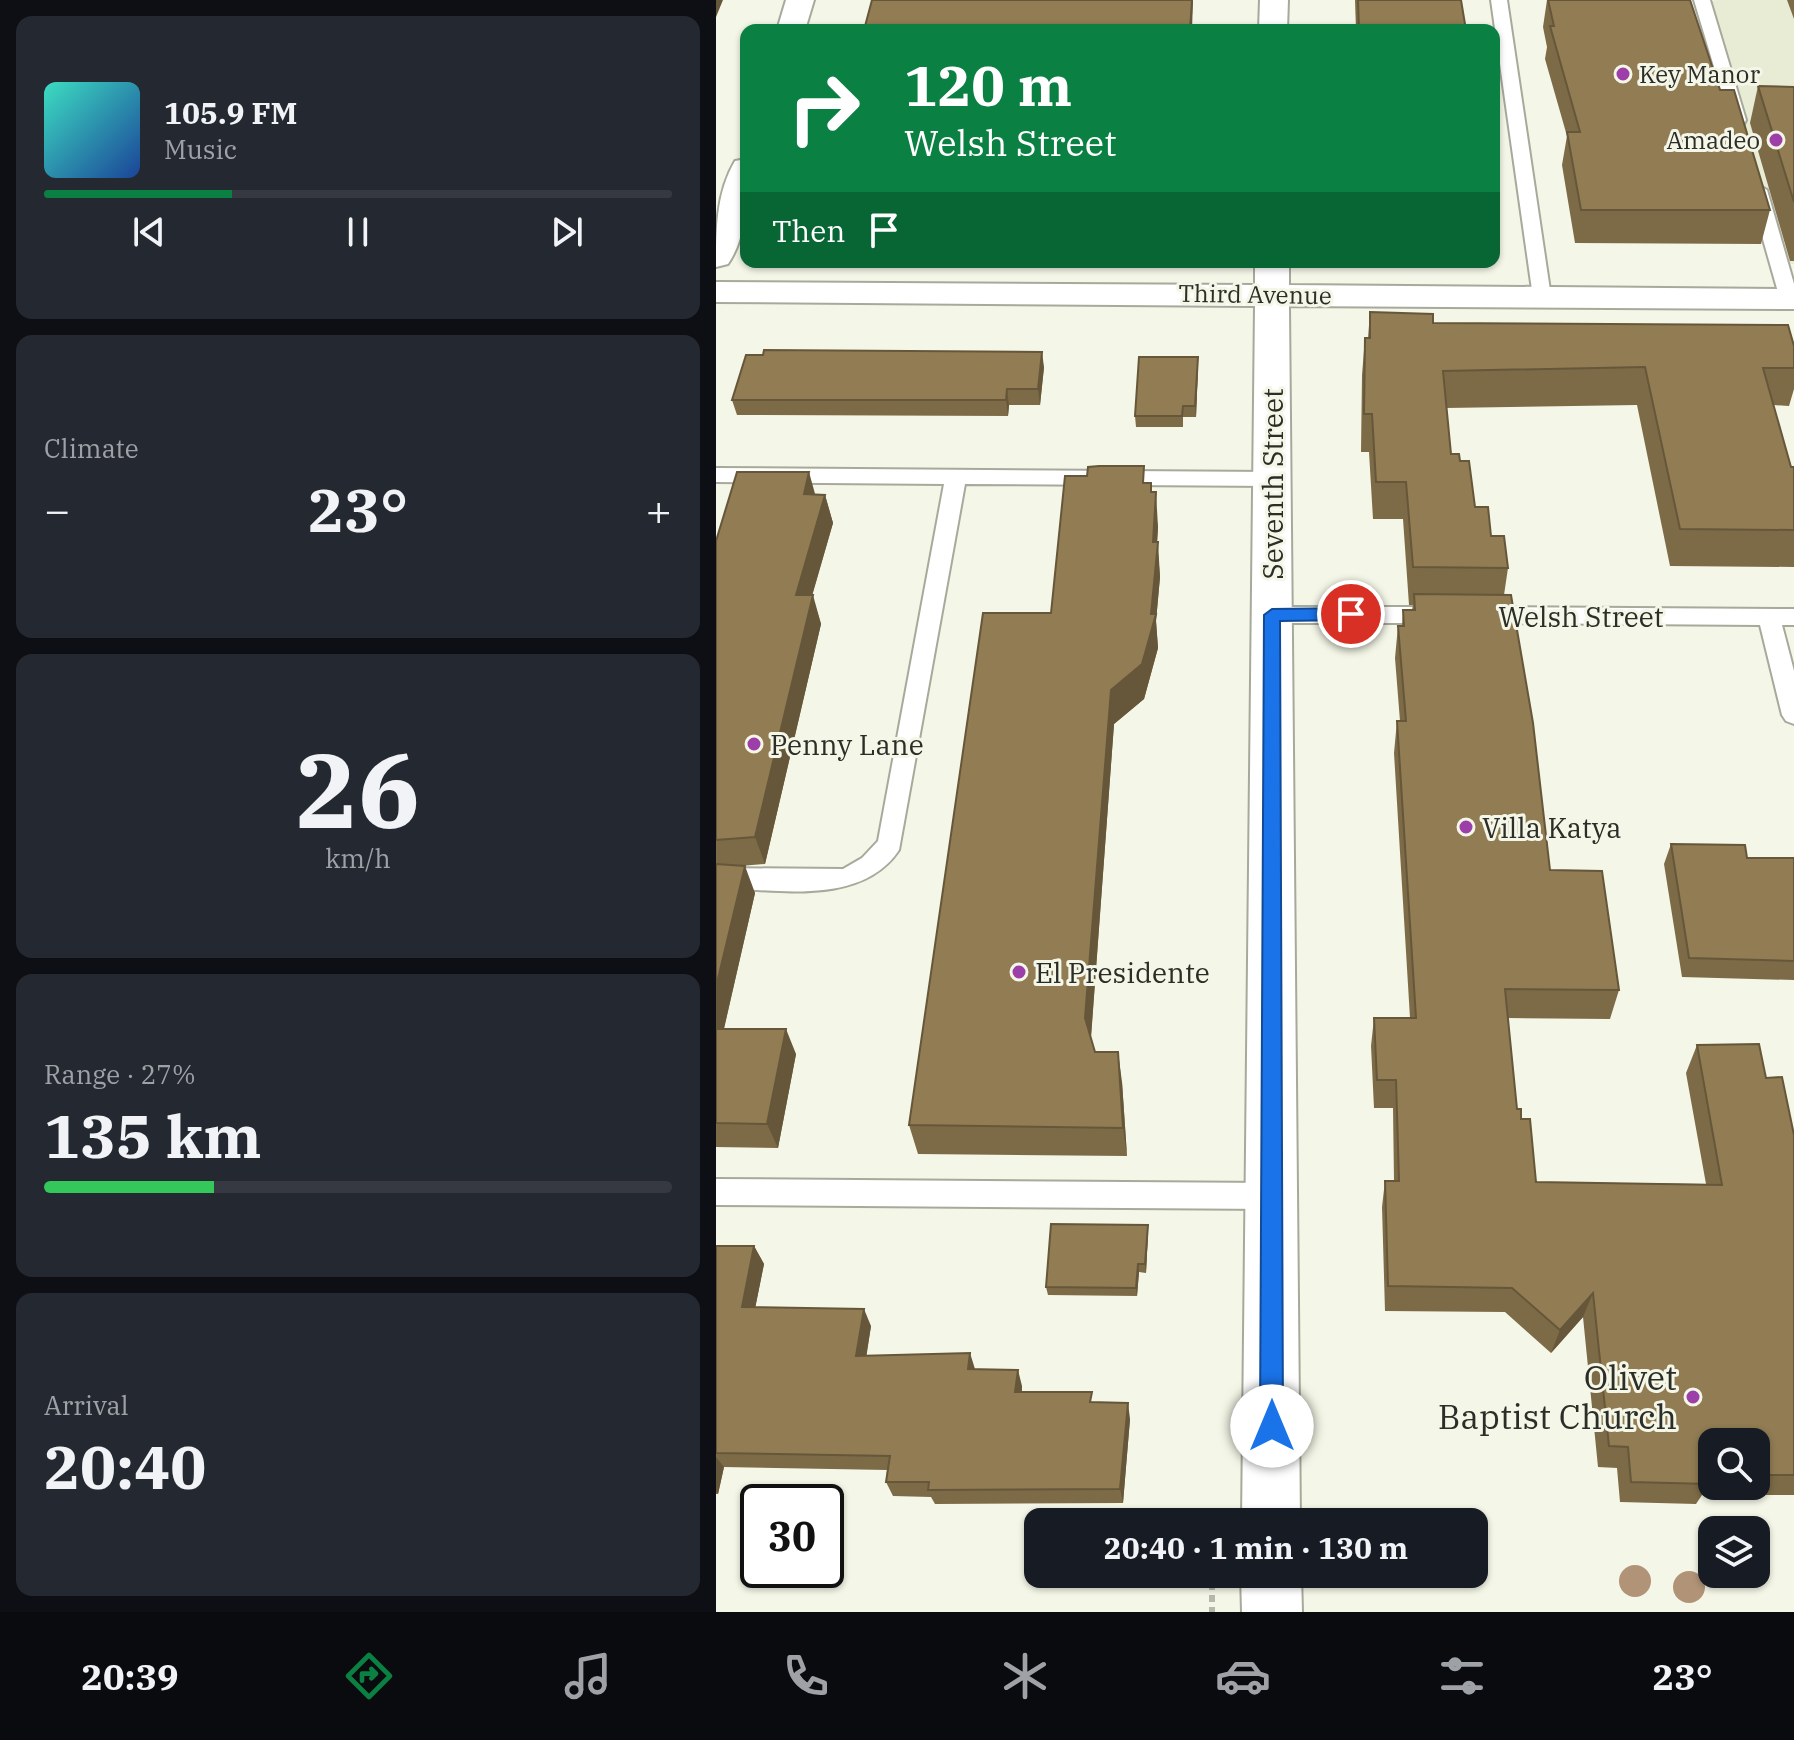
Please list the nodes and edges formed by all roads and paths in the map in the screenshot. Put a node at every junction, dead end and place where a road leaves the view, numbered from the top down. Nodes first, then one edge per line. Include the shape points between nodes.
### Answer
1 (800, 0) edge
2 (1274, 0) edge
3 (1499, 0) edge
4 (1702, 0) edge
5 (793, 24) edge
6 (1273, 24) edge
7 (1744, 141) edge
8 (1752, 171) edge
9 (740, 186) edge
10 (716, 257) edge
11 (1272, 278) edge
12 (716, 292) edge
13 (1542, 297) junction
14 (1792, 299) edge
15 (716, 475) edge
16 (956, 477) junction
17 (1273, 479) junction
18 (1272, 615) junction
19 (1769, 617) junction
20 (1794, 617) edge
21 (1794, 715) edge
22 (716, 878) edge
23 (716, 1192) edge
24 (1272, 1196) junction
25 (1271, 1508) edge
26 (1212, 1588) edge
27 (1271, 1588) edge
28 (1212, 1612) edge
29 (1272, 1612) edge

1 - 5 street
2 - 6 street
3 - 13 lane
4 - 7 lane
8 - 14 lane
9 - 10 street
11 - 12 street, Third Avenue
11 - 13 street, Third Avenue
11 - 17 street, Seventh Street
13 - 14 street, Third Avenue
15 - 16 lane
16 - 17 lane
16 - 22 lane via 890,843 882,856 845,879
17 - 18 street, Seventh Street
18 - 19 lane, Welsh Street
18 - 24 street, Seventh Street
19 - 20 lane, Welsh Street
19 - 21 lane
23 - 24 lane
24 - 25 street, Seventh Street
26 - 28 path
27 - 29 street

